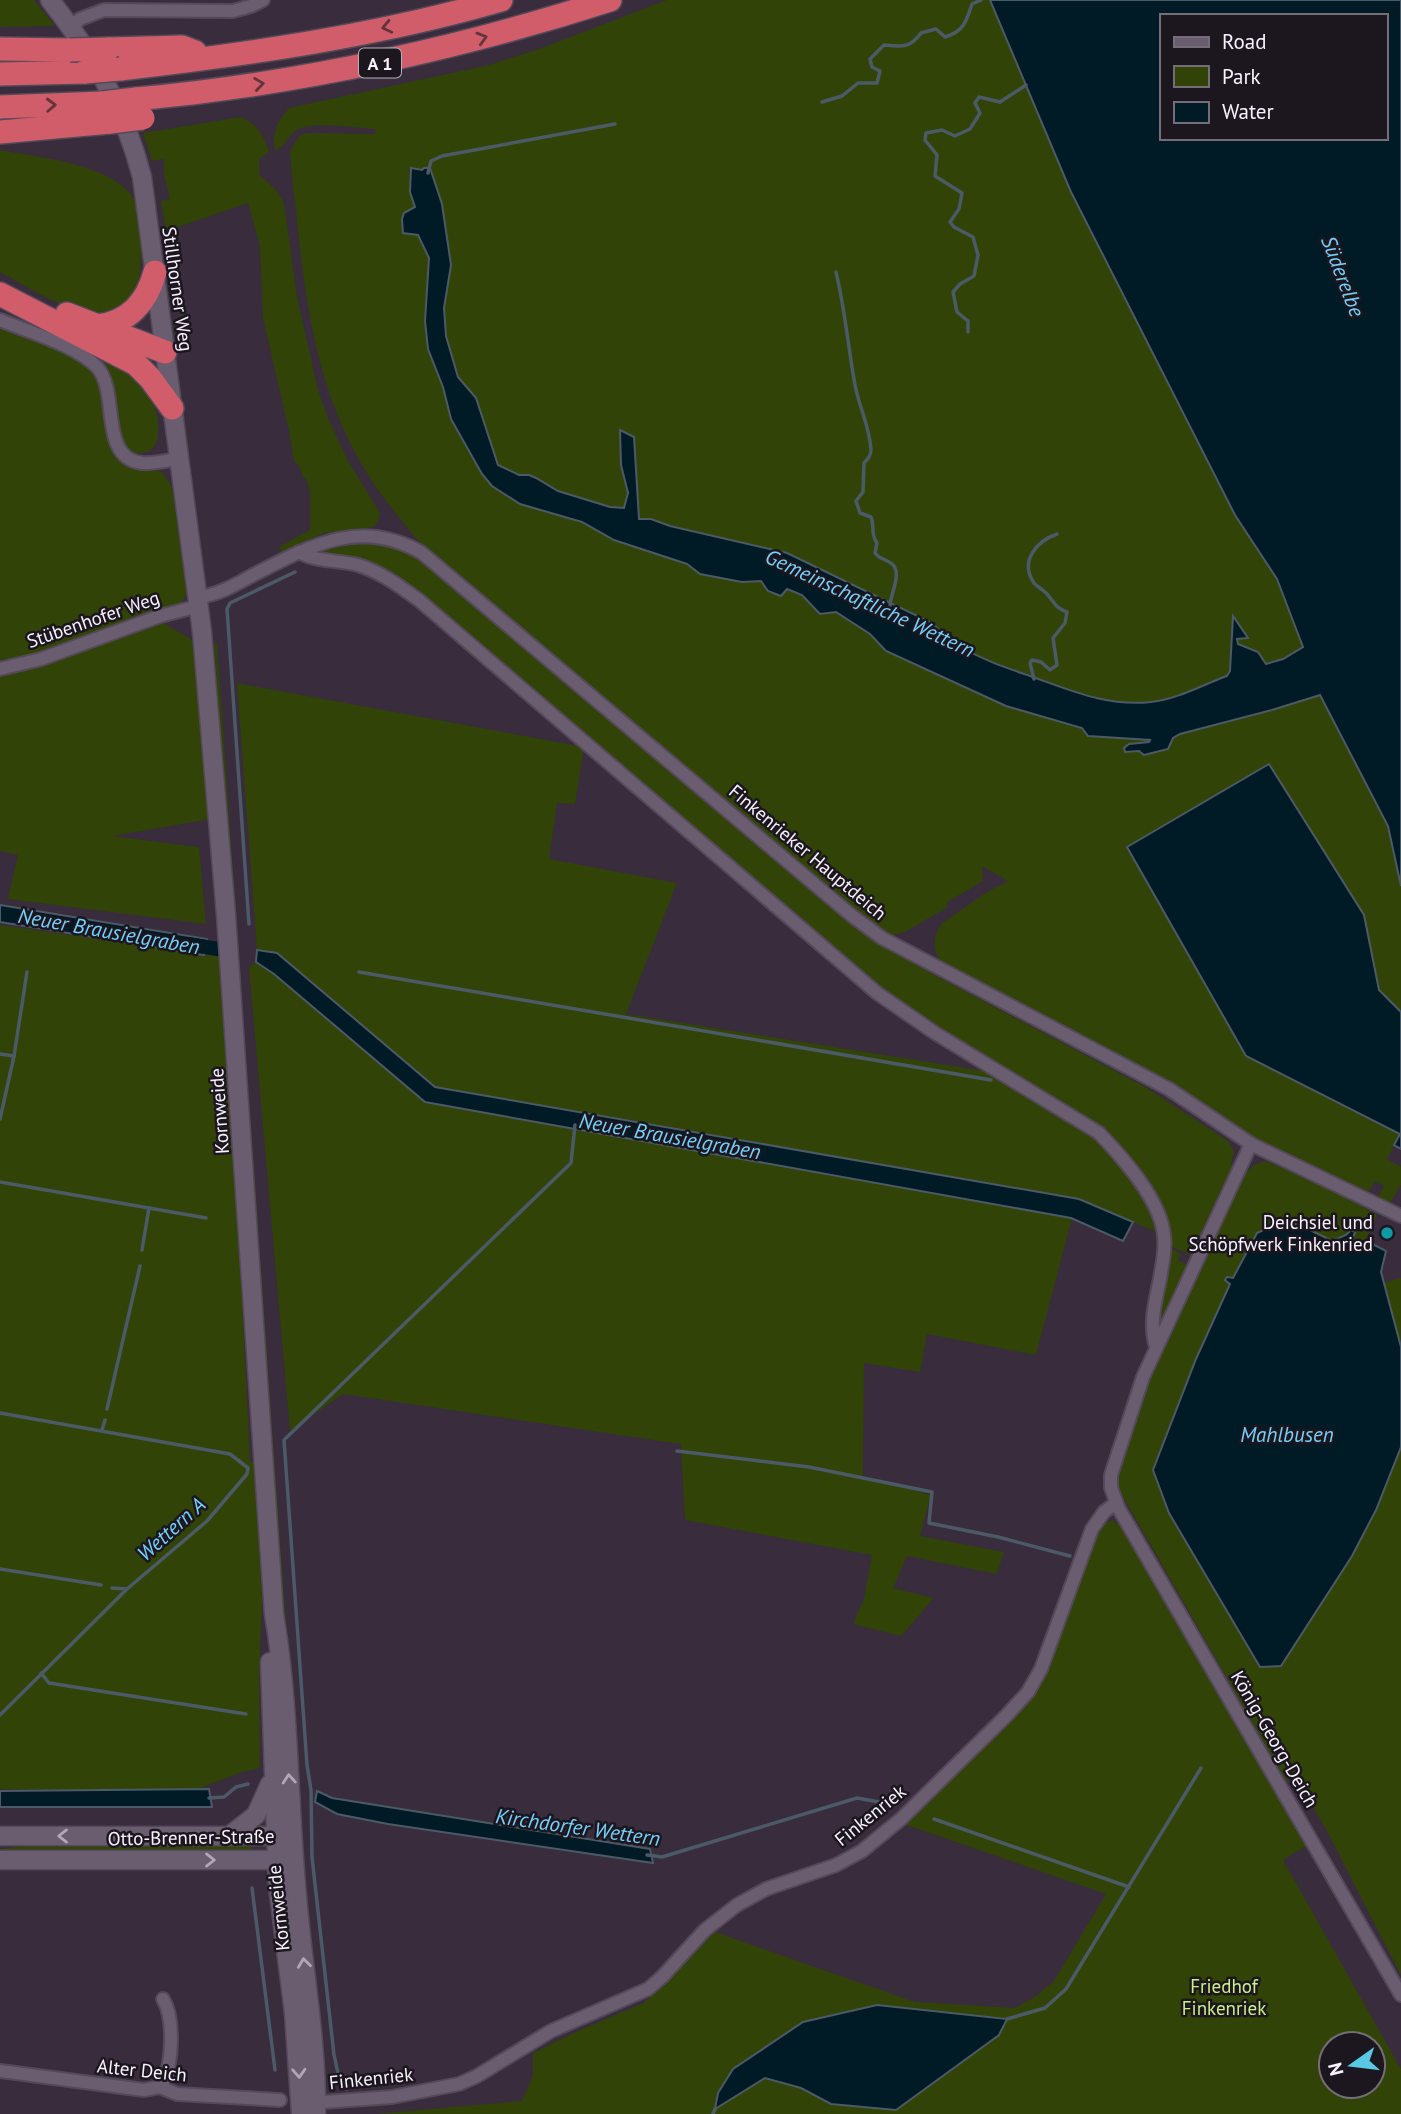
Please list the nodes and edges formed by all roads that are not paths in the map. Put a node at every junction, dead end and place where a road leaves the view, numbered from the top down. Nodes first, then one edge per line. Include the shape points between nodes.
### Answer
1 (50, 0) edge
2 (263, 0) edge
3 (502, 0) edge
4 (610, 0) edge
5 (71, 27) junction
6 (0, 49) edge
7 (215, 58) junction
8 (0, 74) edge
9 (0, 107) edge
10 (106, 113) junction
11 (6, 132) edge
12 (155, 272) junction
13 (0, 281) edge
14 (0, 294) edge
15 (0, 320) edge
16 (97, 326) junction
17 (166, 352) junction
18 (136, 364) junction
19 (173, 408) junction
20 (179, 459) junction
21 (299, 552) junction
22 (198, 602) junction
23 (0, 670) edge
24 (1251, 1144) junction
25 (1401, 1216) edge
26 (1156, 1347) junction
27 (1116, 1503) junction
28 (274, 1614) junction
29 (274, 1770) junction
30 (0, 1836) edge
31 (229, 1836) junction
32 (275, 1836) junction
33 (293, 1847) junction
34 (0, 1860) edge
35 (276, 1860) junction
36 (1401, 1995) edge
37 (163, 2000) dead end
38 (0, 2071) edge
39 (160, 2087) junction
40 (280, 2100) dead end
41 (308, 2108) edge

1 - 5 main road, Stillhorner Weg
2 - 5 street via 233,11 104,10
3 -> 7 highway, A 1 via 360,34
10 -> 4 highway, A 1, bridge via 367,66 466,43
5 - 12 main road, Stillhorner Weg via 106,80 134,148
6 - 7 highway, bridge via 182,47
7 - 8 highway, A 1, bridge via 85,72
9 -> 10 highway, A 1
10 - 11 highway
12 - 16 highway via 136,310 122,320
12 - 17 main road, Stillhorner Weg
13 - 16 highway
14 - 18 highway
15 - 20 street via 79,353 98,368 109,392 114,440 128,457 140,463
16 - 17 highway
17 - 18 highway
17 - 19 main road, Stillhorner Weg
18 - 19 highway
19 - 20 main road, Stillhorner Weg
20 - 22 main road, Stillhorner Weg
21 - 22 street, Finkenrieker Hauptdeich
21 - 24 street, Finkenrieker Hauptdeich via 325,541 362,536 391,538 422,553 882,938 1169,1090
21 - 26 street via 362,566 399,586 877,993 1100,1133 1146,1190 1162,1223 1164,1258 1151,1324
22 - 23 street, Stübenhofer Weg
22 - 28 main road, Kornweide via 226,915
24 - 25 street, Finkenrieker Hauptdeich
24 - 26 street
26 - 27 street via 1111,1475
27 - 36 street, König-Georg-Deich
27 - 41 street, Finkenriek via 1092,1529 1046,1657 1028,1692 901,1819 862,1851 749,1898 715,1921 648,1989 538,2038 468,2081 409,2095
28 - 29 main road, Kornweide via 270,1658
33 -> 28 main road, Kornweide
29 - 31 main road via 256,1815
29 - 32 main road, Kornweide
31 -> 30 main road, Otto-Brenner-Straße
31 - 32 main road, Otto-Brenner-Straße
32 - 33 main road, Otto-Brenner-Straße
32 - 35 main road, Kornweide
33 - 35 main road, Otto-Brenner-Straße
41 -> 33 main road, Kornweide via 314,2053
34 -> 35 main road, Otto-Brenner-Straße
35 -> 41 main road, Kornweide
37 - 39 street via 171,2022 167,2072
38 - 39 street, Alter Deich via 144,2090
39 - 40 street, Alter Deich via 177,2094

